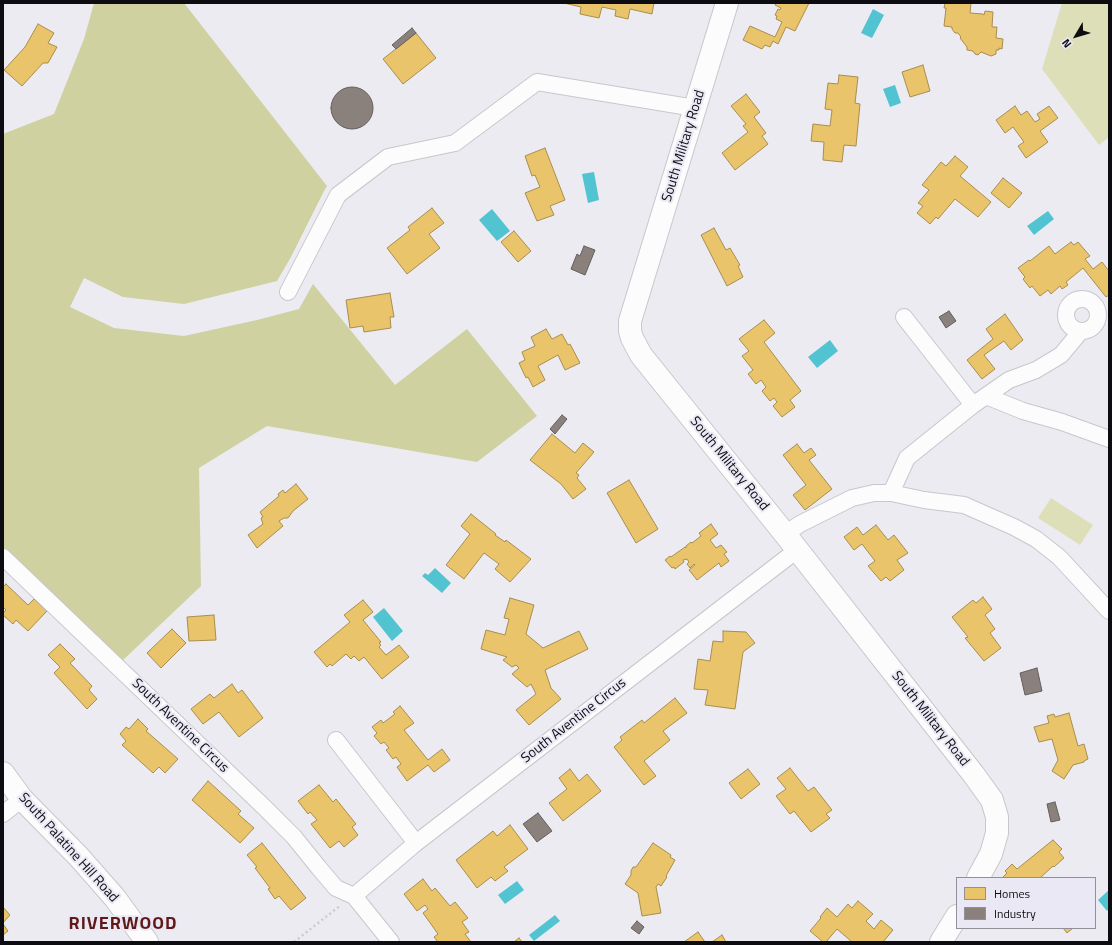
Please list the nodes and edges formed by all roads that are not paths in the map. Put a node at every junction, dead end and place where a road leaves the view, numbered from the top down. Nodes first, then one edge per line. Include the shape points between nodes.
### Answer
1 (727, 3) edge
2 (695, 108) junction
3 (288, 292) dead end
4 (904, 317) dead end
5 (1081, 331) dead end
6 (986, 396) junction
7 (972, 405) junction
8 (1109, 439) edge
9 (891, 493) junction
10 (791, 542) junction
11 (3, 557) edge
12 (1109, 611) edge
13 (336, 740) dead end
14 (3, 773) edge
15 (22, 799) junction
16 (3, 814) edge
17 (416, 843) junction
18 (979, 877) edge
19 (354, 896) junction
20 (956, 918) edge
21 (147, 942) edge
22 (391, 942) edge
23 (941, 942) edge

1 - 2 street, South Military Road
2 - 3 street via 537,82 455,143 388,157 338,195
2 - 10 street, South Military Road via 630,321 630,330 641,355
4 - 7 street
5 - 6 street via 1061,355 1036,370 1009,380
6 - 7 street
6 - 8 street
7 - 9 street via 907,458
9 - 10 street, South Aventine Circus via 874,493 852,498 800,524
9 - 12 street, South Aventine Circus via 964,505 1030,536 1059,558
10 - 17 street, South Aventine Circus
10 - 18 street, South Military Road via 992,800 997,817 996,833 991,854
11 - 19 street, South Aventine Circus via 264,807 294,837 336,888
13 - 17 street
14 - 15 street, South Palatine Hill Road
15 - 16 street
15 - 21 street, South Palatine Hill Road via 103,884
17 - 19 street, South Aventine Circus
19 - 22 street
20 - 23 street

